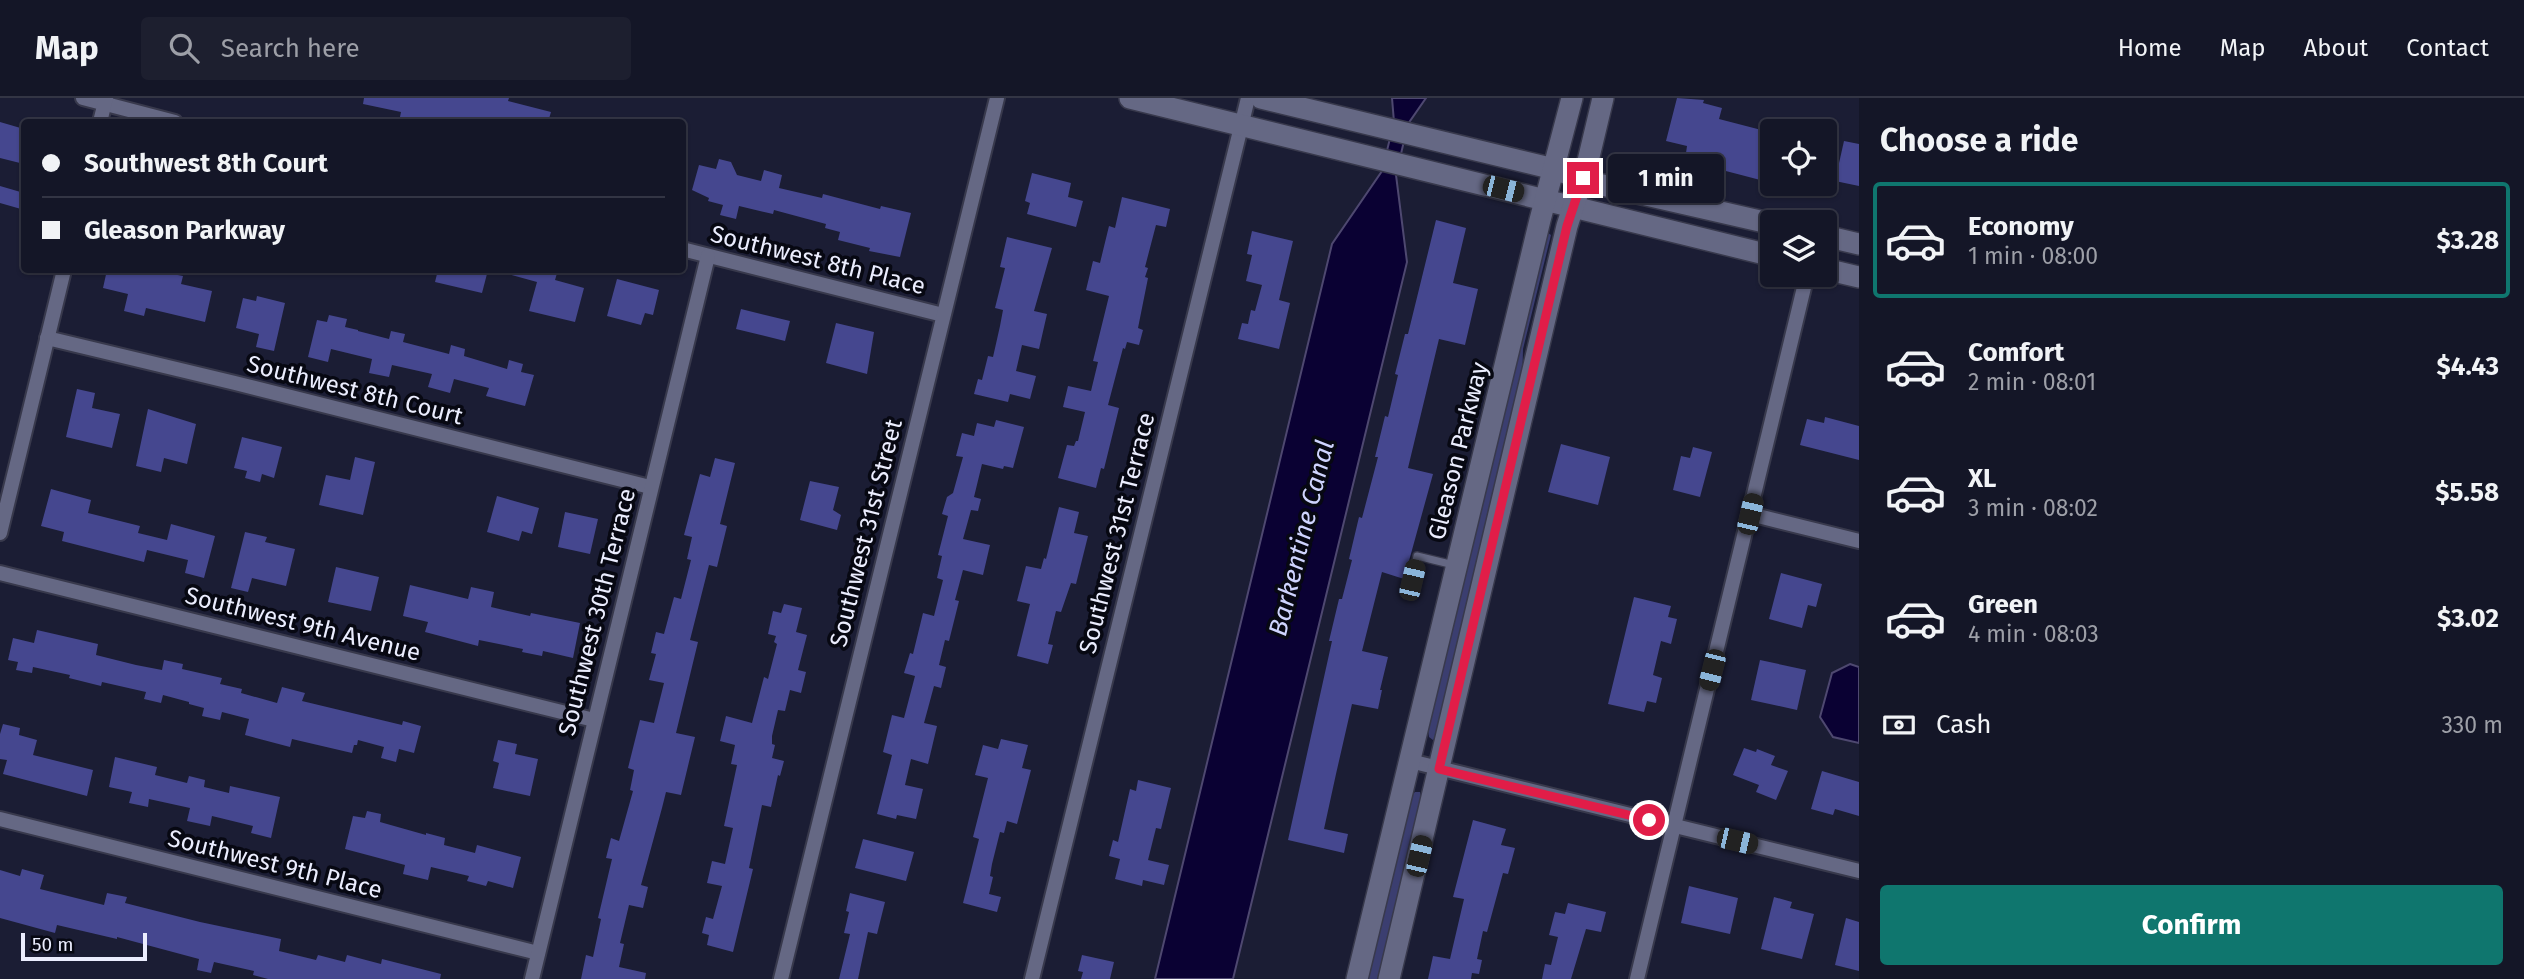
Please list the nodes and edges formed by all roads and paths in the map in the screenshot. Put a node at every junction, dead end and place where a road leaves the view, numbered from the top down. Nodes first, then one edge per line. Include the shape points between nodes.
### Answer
1 (83, 98) edge
2 (997, 98) edge
3 (1130, 98) edge
4 (1248, 98) edge
5 (1261, 98) edge
6 (1572, 98) edge
7 (1603, 98) edge
8 (105, 101) edge
9 (101, 119) edge
10 (165, 119) edge
11 (1241, 125) junction
12 (1554, 169) junction
13 (1583, 178) junction
14 (1545, 199) junction
15 (1573, 206) junction
16 (1760, 221) edge
17 (1837, 239) edge
18 (1859, 244) edge
19 (686, 250) edge
20 (1760, 253) edge
21 (708, 256) junction
22 (1837, 272) edge
23 (63, 273) edge
24 (1859, 278) edge
25 (1804, 287) edge
26 (943, 315) junction
27 (47, 338) junction
28 (650, 488) junction
29 (1750, 514) junction
30 (0, 533) edge
31 (1859, 541) edge
32 (1457, 566) junction
33 (0, 573) edge
34 (1412, 580) dead end
35 (594, 720) junction
36 (1410, 761) junction
37 (1439, 769) junction
38 (0, 819) edge
39 (1674, 826) junction
40 (1859, 871) edge
41 (538, 953) junction
42 (531, 979) edge
43 (782, 979) edge
44 (1032, 979) edge
45 (1357, 979) edge
46 (1390, 979) edge
47 (1637, 979) edge

1 - 8 street
2 - 26 street, Southwest 31st Street
3 - 11 main road
4 - 11 street, Southwest 31st Terrace
5 - 12 main road
6 - 12 main road, Gleason Parkway
7 - 13 main road
8 - 9 street
8 - 10 street
11 - 14 main road
11 - 44 street, Southwest 31st Terrace
12 - 13 main road
12 - 14 main road, Gleason Parkway
13 - 15 main road
13 - 16 main road
14 - 15 main road
14 - 32 main road, Gleason Parkway
15 - 20 main road
15 - 37 main road
17 - 18 main road
19 - 21 street, Southwest 8th Place
21 - 26 street, Southwest 8th Place
21 - 28 street, Southwest 30th Terrace
22 - 24 main road
23 - 27 street
25 - 29 street
26 - 43 street, Southwest 31st Street
27 - 28 street, Southwest 8th Court
27 - 30 street
28 - 35 street, Southwest 30th Terrace
29 - 31 street
29 - 39 street
32 - 34 lane via 1417,556
32 - 36 main road, Gleason Parkway
33 - 35 street, Southwest 9th Avenue
35 - 41 street, Southwest 30th Terrace
36 - 37 street
36 - 45 main road, Gleason Parkway
37 - 39 street
37 - 46 main road
38 - 41 street, Southwest 9th Place
39 - 40 street
39 - 47 street
41 - 42 street, Southwest 30th Terrace

